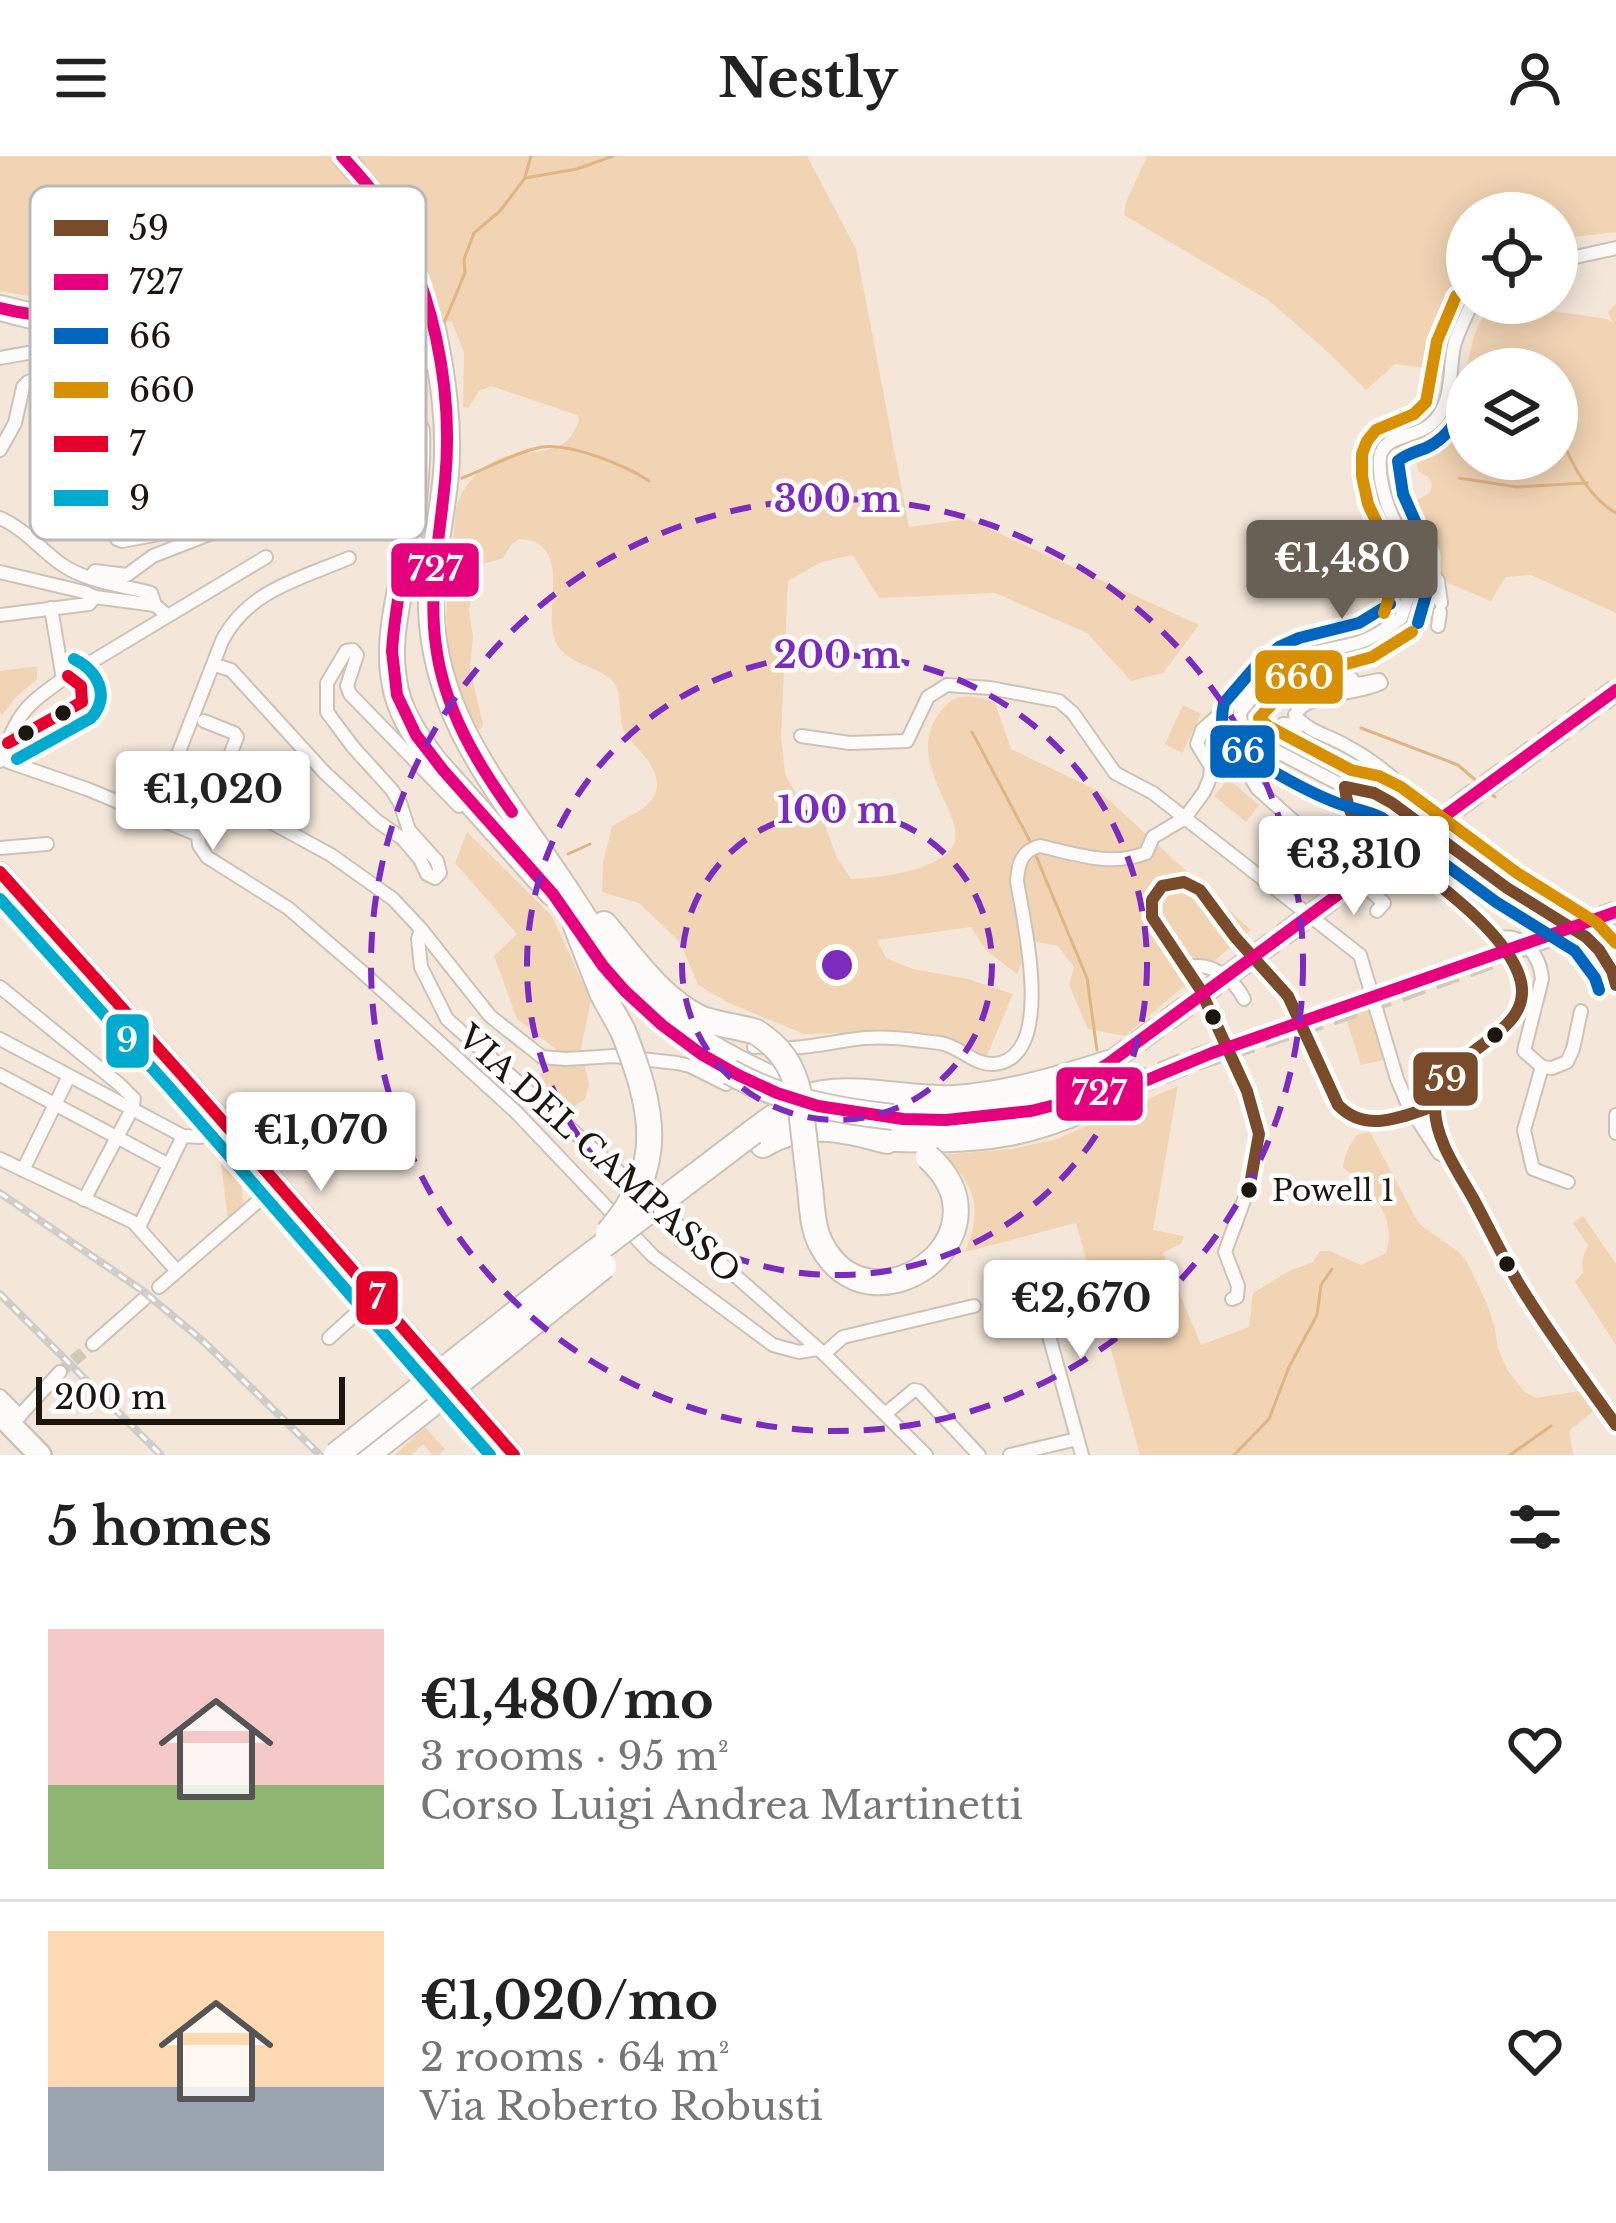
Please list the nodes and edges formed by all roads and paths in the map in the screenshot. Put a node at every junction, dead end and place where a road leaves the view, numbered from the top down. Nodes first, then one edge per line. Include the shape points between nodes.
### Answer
1 (1616, 248) edge
2 (1578, 256) edge
3 (0, 308) edge
4 (30, 315) edge
5 (1463, 324) edge
6 (433, 329) tunnel mouth
7 (30, 353) edge
8 (0, 358) edge
9 (30, 382) edge
10 (0, 450) edge
11 (0, 518) edge
12 (30, 536) edge
13 (35, 540) edge
14 (194, 540) edge
15 (408, 540) edge
16 (1410, 544) junction
17 (266, 557) dead end
18 (349, 558) dead end
19 (0, 572) edge
20 (91, 577) junction
21 (95, 597) junction
22 (155, 605) junction
23 (51, 608) junction
24 (1440, 613) dead end
25 (0, 615) edge
26 (167, 615) junction
27 (1300, 656) junction
28 (214, 665) junction
29 (63, 679) junction
30 (1352, 679) dead end
31 (204, 721) dead end
32 (1240, 725) junction
33 (1303, 725) junction
34 (343, 731) junction
35 (1277, 731) dead end
36 (801, 736) dead end
37 (2, 754) edge
38 (1345, 787) junction
39 (288, 791) dead end
40 (216, 792) junction
41 (405, 800) dead end
42 (154, 816) junction
43 (1185, 818) junction
44 (272, 821) junction
45 (477, 826) dead end
46 (198, 834) junction
47 (1433, 835) junction
48 (47, 844) dead end
49 (0, 848) edge
50 (539, 849) junction
51 (0, 872) edge
52 (1377, 911) dead end
53 (576, 926) junction
54 (421, 929) junction
55 (1496, 939) junction
56 (1187, 968) junction
57 (1616, 985) edge
58 (0, 987) edge
59 (1244, 999) dead end
60 (1581, 1010) dead end
61 (0, 1039) edge
62 (755, 1039) junction
63 (1542, 1067) junction
64 (735, 1071) junction
65 (0, 1076) edge
66 (69, 1076) junction
67 (56, 1103) junction
68 (1434, 1106) junction
69 (132, 1109) junction
70 (1616, 1114) edge
71 (228, 1129) junction
72 (1616, 1133) edge
73 (116, 1136) junction
74 (183, 1136) junction
75 (758, 1138) junction
76 (876, 1138) junction
77 (0, 1159) edge
78 (1452, 1160) junction
79 (169, 1165) junction
80 (23, 1170) junction
81 (1568, 1182) dead end
82 (277, 1185) junction
83 (84, 1200) junction
84 (139, 1226) junction
85 (177, 1271) junction
86 (563, 1276) junction
87 (159, 1287) dead end
88 (1039, 1297) dead end
89 (144, 1299) dead end
90 (1232, 1299) dead end
91 (378, 1300) junction
92 (974, 1306) dead end
93 (800, 1334) junction
94 (329, 1338) dead end
95 (765, 1339) junction
96 (93, 1344) tunnel mouth
97 (820, 1352) junction
98 (60, 1372) tunnel mouth
99 (0, 1396) edge
100 (885, 1414) junction
101 (10, 1418) edge
102 (1616, 1425) edge
103 (1077, 1439) junction
104 (507, 1447) edge
105 (40, 1455) edge
106 (336, 1455) edge
107 (367, 1455) edge
108 (482, 1455) edge
109 (926, 1455) edge
110 (979, 1455) edge
111 (1010, 1455) edge
112 (1082, 1455) edge

1 - 2 street
3 - 4 highway
5 - 16 street via 1445,405 1425,430 1389,442 1380,454 1393,518
6 - 50 highway via 447,438 431,609 436,651 463,735
7 - 8 street
9 - 10 street
11 - 12 street
13 - 20 street via 66,568
14 - 20 street via 127,575
15 - 53 highway via 393,639 400,704 435,761
16 - 24 street via 1438,581
16 - 27 street via 1414,566 1401,618 1359,642
17 - 26 street
18 - 28 street via 246,607
19 - 21 street
20 - 22 street via 151,593
21 - 22 street
21 - 23 street
22 - 26 street
23 - 25 street
23 - 29 street
26 - 29 street
27 - 32 street via 1271,676 1240,712
27 - 43 street via 1261,662 1198,736 1211,772
28 - 34 street via 231,670 436,878 437,861
28 - 42 street
29 - 37 street via 25,707
30 - 33 street via 1381,683 1300,706 1295,716
31 - 40 street via 242,732
32 - 38 street
32 - 52 street via 1237,743 1257,788 1384,903
33 - 35 street
33 - 47 street via 1385,771 1419,805
34 - 41 street
34 - 45 street via 327,712 326,692 350,650 357,655 350,694
36 - 43 street via 907,741 928,697 947,685 1060,700 1114,773
37 - 42 street
38 - 47 street via 1374,793
38 - 55 street via 1357,822
39 - 44 street
40 - 44 street
40 - 46 street
42 - 46 street
43 - 62 street via 1140,856 1092,860 1040,846 1024,856 1017,881 1033,1005 1023,1046 1005,1061 988,1064 952,1046 891,1038 790,1048
43 - 78 street, bridge via 1360,956 1408,1105 1438,1153
44 - 54 street via 393,898
46 - 95 street via 207,857 288,908 516,1112 653,1256
47 - 57 street via 1586,937
48 - 49 street
50 - 62 highway via 682,1008
50 - 75 highway via 651,1003 769,1077 819,1094 906,1107 991,1107 1069,1089 1109,1063 952,1098 836,1092 812,1095
51 - 71 main road
53 - 64 highway via 642,1009
53 - 86 highway, bridge via 645,1092 650,1132 634,1197
54 - 64 street via 490,1016 542,1058 677,1063 726,1084
54 - 93 street, VIA DEL CAMPASSO via 421,967 447,1019
55 - 63 street via 1523,941 1541,970 1524,1051
55 - 68 street via 1522,980 1518,1011 1450,1071
56 - 59 street via 1209,968 1235,983
56 - 68 street via 1151,913 1156,892 1175,882 1200,890 1288,996 1346,1115 1371,1124
56 - 90 street via 1247,1091 1259,1134 1225,1252 1238,1286
58 - 69 street via 119,1084 134,1099
60 - 63 street via 1567,1062
61 - 66 street
62 - 76 highway, bridge via 779,1050 794,1075 815,1227 826,1252 869,1280 897,1280 944,1250 953,1196 928,1157
63 - 81 street via 1524,1130 1533,1168
64 - 76 highway, bridge via 792,1099 859,1114 954,1120 1128,1087 1086,1111 1009,1135
65 - 67 street
66 - 67 street
66 - 69 street
67 - 73 street
67 - 80 street
68 - 78 street
69 - 73 street
69 - 74 street
70 - 72 street
71 - 74 street
71 - 82 main road
73 - 79 street
73 - 83 street
74 - 79 street
75 - 76 highway via 806,1127
75 - 86 highway, bridge
75 - 107 highway, bridge
77 - 80 street
78 - 102 street via 1530,1301
79 - 84 street
80 - 83 street
82 - 85 street
82 - 91 main road
83 - 84 street
84 - 85 street
85 - 87 street
86 - 106 highway, bridge
88 - 103 street
89 - 96 street
91 - 94 street
91 - 104 main road
92 - 97 street via 843,1337
93 - 95 street
93 - 97 street, VIA DEL CAMPASSO
95 - 97 street via 792,1352
97 - 100 street, VIA DEL CAMPASSO
98 - 101 street
99 - 101 street
100 - 109 street, VIA DEL CAMPASSO
100 - 110 street via 919,1391
101 - 105 main road
103 - 111 street
103 - 112 street
104 - 108 street

